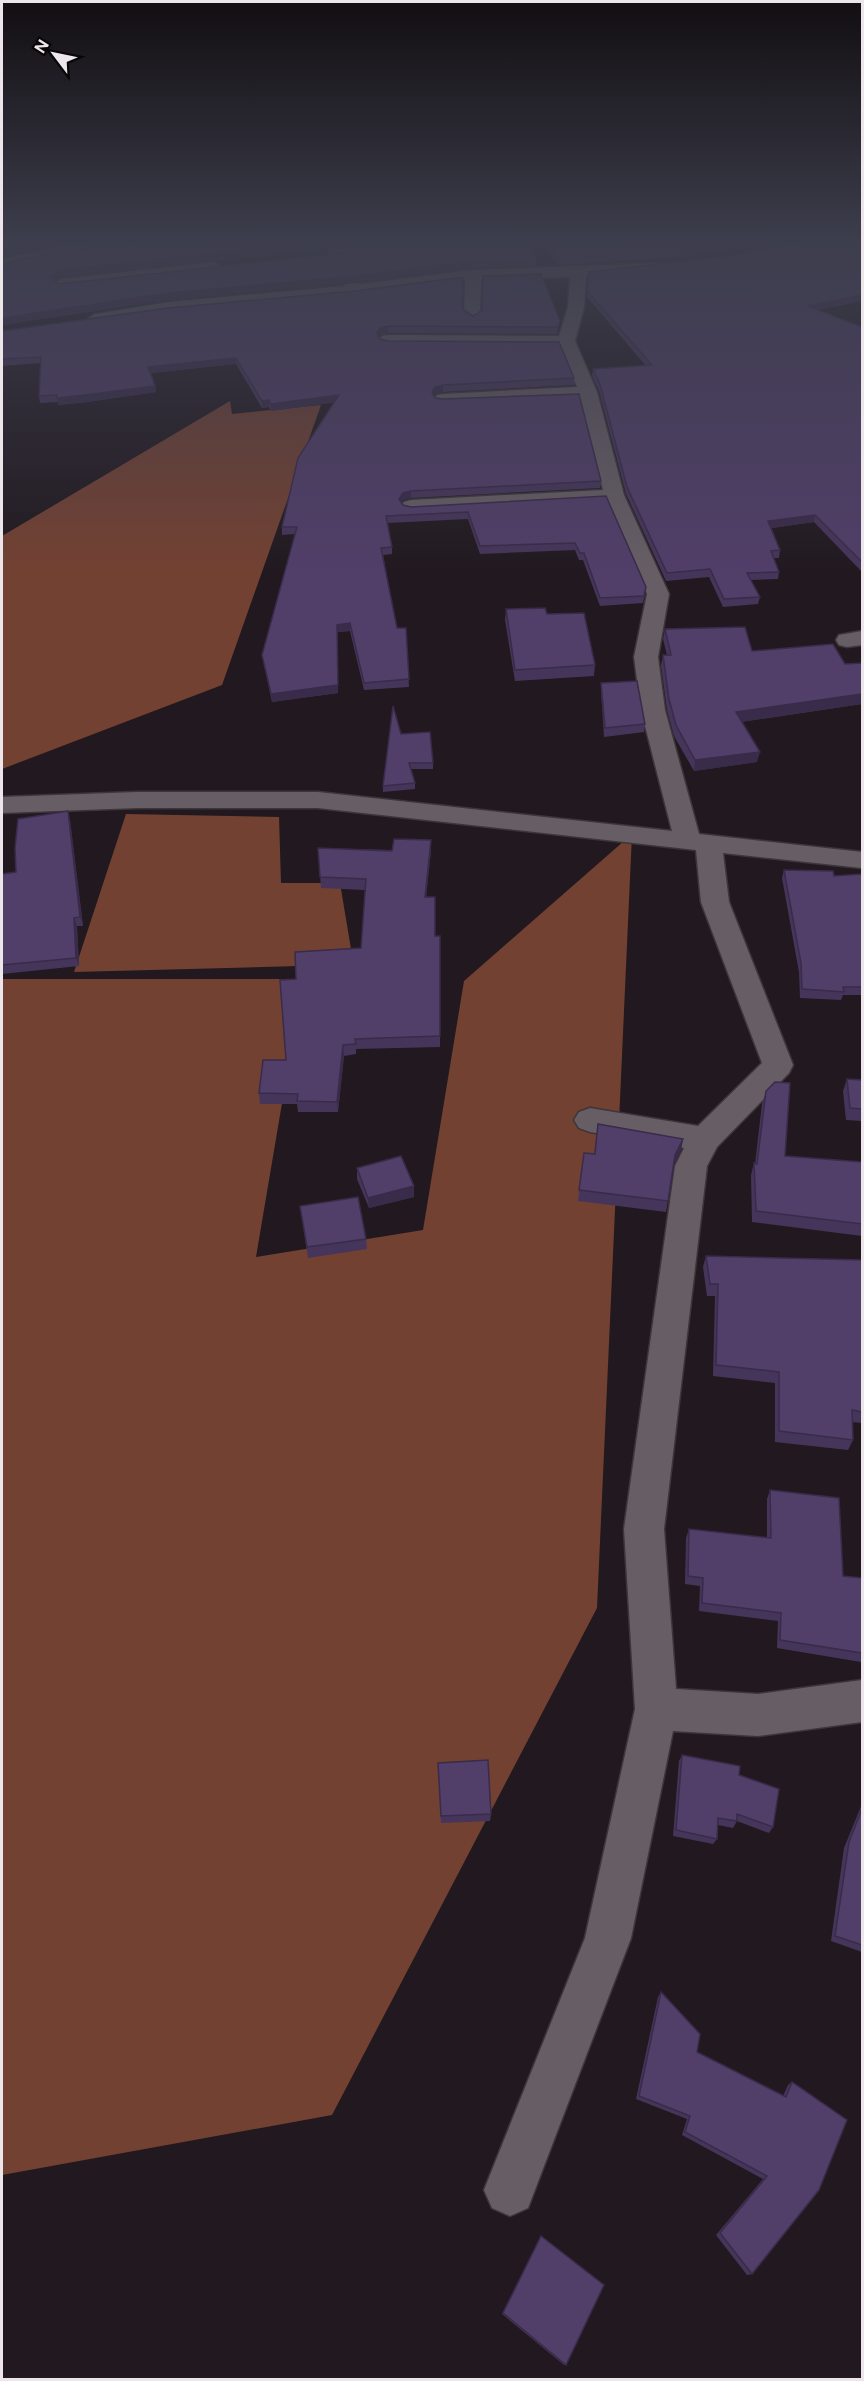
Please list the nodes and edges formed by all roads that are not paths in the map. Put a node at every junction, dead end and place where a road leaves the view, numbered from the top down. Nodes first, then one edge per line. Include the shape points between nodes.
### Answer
1 (570, 351) edge
2 (588, 392) junction
3 (443, 399) edge
4 (614, 495) junction
5 (411, 506) edge
6 (2, 805) edge
7 (698, 841) junction
8 (862, 860) edge
9 (591, 1120) dead end
10 (705, 1139) junction
11 (862, 1701) edge
12 (656, 1709) junction
13 (510, 2190) dead end

1 - 2 street
2 - 3 street
2 - 4 street
4 - 5 street
4 - 7 street via 658,594 646,657 653,710
6 - 7 street via 318,800
7 - 8 street
7 - 10 street via 715,902 778,1065
9 - 10 street
10 - 12 street via 692,1166 644,1529
11 - 12 street via 758,1715
12 - 13 street via 608,1938

